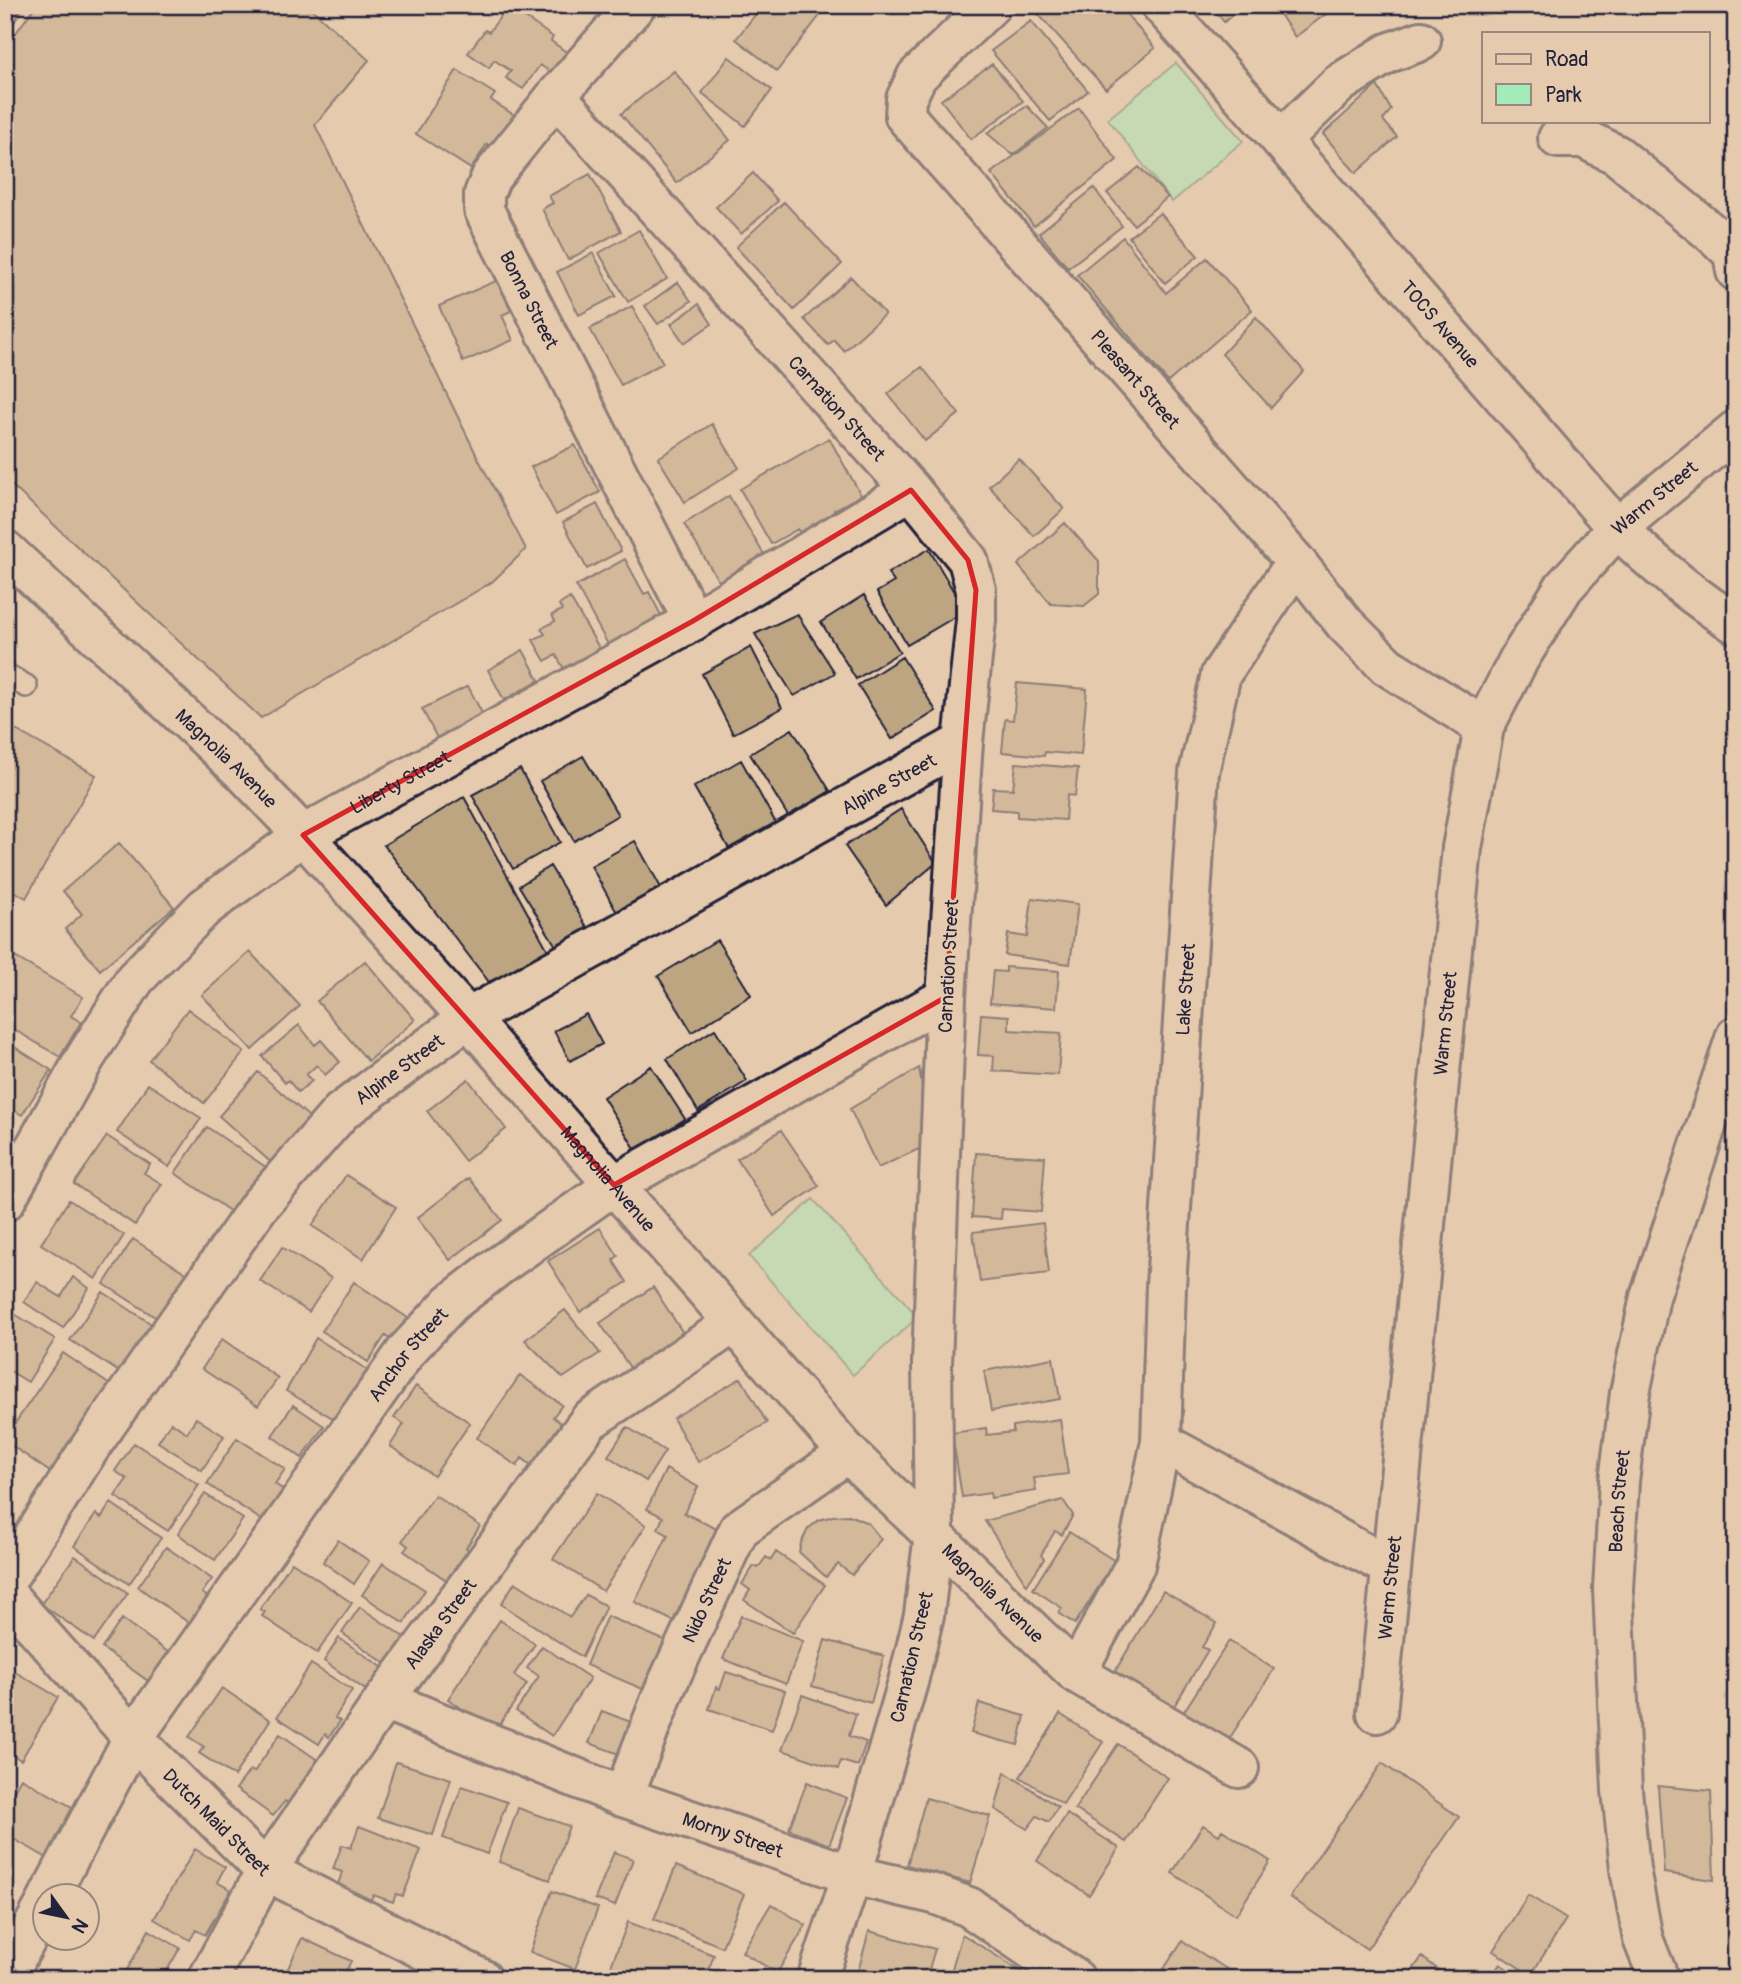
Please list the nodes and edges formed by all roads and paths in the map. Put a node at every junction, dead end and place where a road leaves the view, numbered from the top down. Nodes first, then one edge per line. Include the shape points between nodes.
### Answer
1 (11, 5) edge
2 (636, 5) edge
3 (991, 5) edge
4 (1161, 5) edge
5 (5, 14) edge
6 (1421, 41) dead end
7 (556, 96) junction
8 (1558, 138) dead end
9 (1281, 140) junction
10 (1736, 271) edge
11 (1736, 430) edge
12 (911, 490) junction
13 (1617, 528) junction
14 (5, 550) edge
15 (1296, 562) junction
16 (693, 621) junction
17 (1736, 624) edge
18 (5, 674) edge
19 (26, 686) dead end
20 (1484, 727) junction
21 (963, 742) junction
22 (303, 835) junction
23 (946, 997) junction
24 (468, 1018) junction
25 (1736, 1036) edge
26 (614, 1185) junction
27 (5, 1201) edge
28 (734, 1323) junction
29 (1161, 1443) junction
30 (848, 1453) junction
31 (934, 1534) junction
32 (1390, 1567) junction
33 (5, 1583) edge
34 (5, 1594) edge
35 (1076, 1673) junction
36 (384, 1700) junction
37 (1377, 1713) dead end
38 (133, 1738) junction
39 (1239, 1768) dead end
40 (623, 1797) junction
41 (266, 1871) junction
42 (852, 1875) junction
43 (56, 1882) edge
44 (32, 1929) edge
45 (1073, 1978) edge
46 (5, 1979) edge
47 (208, 1979) edge
48 (482, 1979) edge
49 (817, 1979) edge
50 (1659, 1979) edge

1 - 5 lane
2 - 7 street, Bonna Street
3 - 15 street, Pleasant Street via 917,76 906,99 905,116
4 - 9 street, TOCS Avenue
6 - 9 street via 1388,53 1340,83
7 - 12 street, Carnation Street
7 - 16 street, Bonna Street via 491,177 484,210
8 - 10 street via 1583,138 1617,155 1714,234 1733,253
9 - 13 street, TOCS Avenue
11 - 13 street, Warm Street
12 - 16 street, Liberty Street
12 - 21 street, Carnation Street via 968,559 976,590
13 - 17 street, TOCS Avenue via 1657,566
13 - 20 street, Warm Street via 1564,587
14 - 22 street, Magnolia Avenue via 245,774
15 - 20 street, Pleasant Street via 1345,624 1387,666
15 - 29 street, Lake Street via 1221,674 1199,772 1166,1286
16 - 22 street, Liberty Street
18 - 19 lane
20 - 32 street, Warm Street via 1462,848
21 - 23 street, Carnation Street
21 - 24 street, Alpine Street
22 - 24 street, Magnolia Avenue
22 - 27 street, Liberty Street via 204,908 135,978
23 - 26 street, Anchor Street
23 - 31 street, Carnation Street via 932,1363
24 - 26 street, Magnolia Avenue
24 - 33 street, Alpine Street via 341,1112 259,1206 89,1449
25 - 50 street, Beach Street via 1650,1297 1630,1393 1619,1481 1613,1589 1622,1790 1643,1939
26 - 28 street, Magnolia Avenue
26 - 38 street, Anchor Street via 451,1303 407,1350
28 - 30 street, Magnolia Avenue
28 - 36 street, Alaska Street via 589,1421
29 - 32 street
29 - 35 street, Lake Street via 1135,1565
30 - 31 street, Magnolia Avenue
30 - 40 street, Nido Street via 738,1529 665,1689
31 - 35 street, Magnolia Avenue
31 - 42 street, Carnation Street via 924,1615 908,1682
32 - 37 street, Warm Street
34 - 38 street, Dutch Maid Street
35 - 39 street, Magnolia Avenue
36 - 40 street, Morny Street
36 - 41 street, Alaska Street
38 - 41 street, Dutch Maid Street
38 - 43 street, Anchor Street
40 - 42 street, Morny Street
41 - 47 street, Alaska Street
41 - 48 street, Dutch Maid Street
42 - 45 street, Morny Street via 969,1907
42 - 49 street, Carnation Street
44 - 46 street

